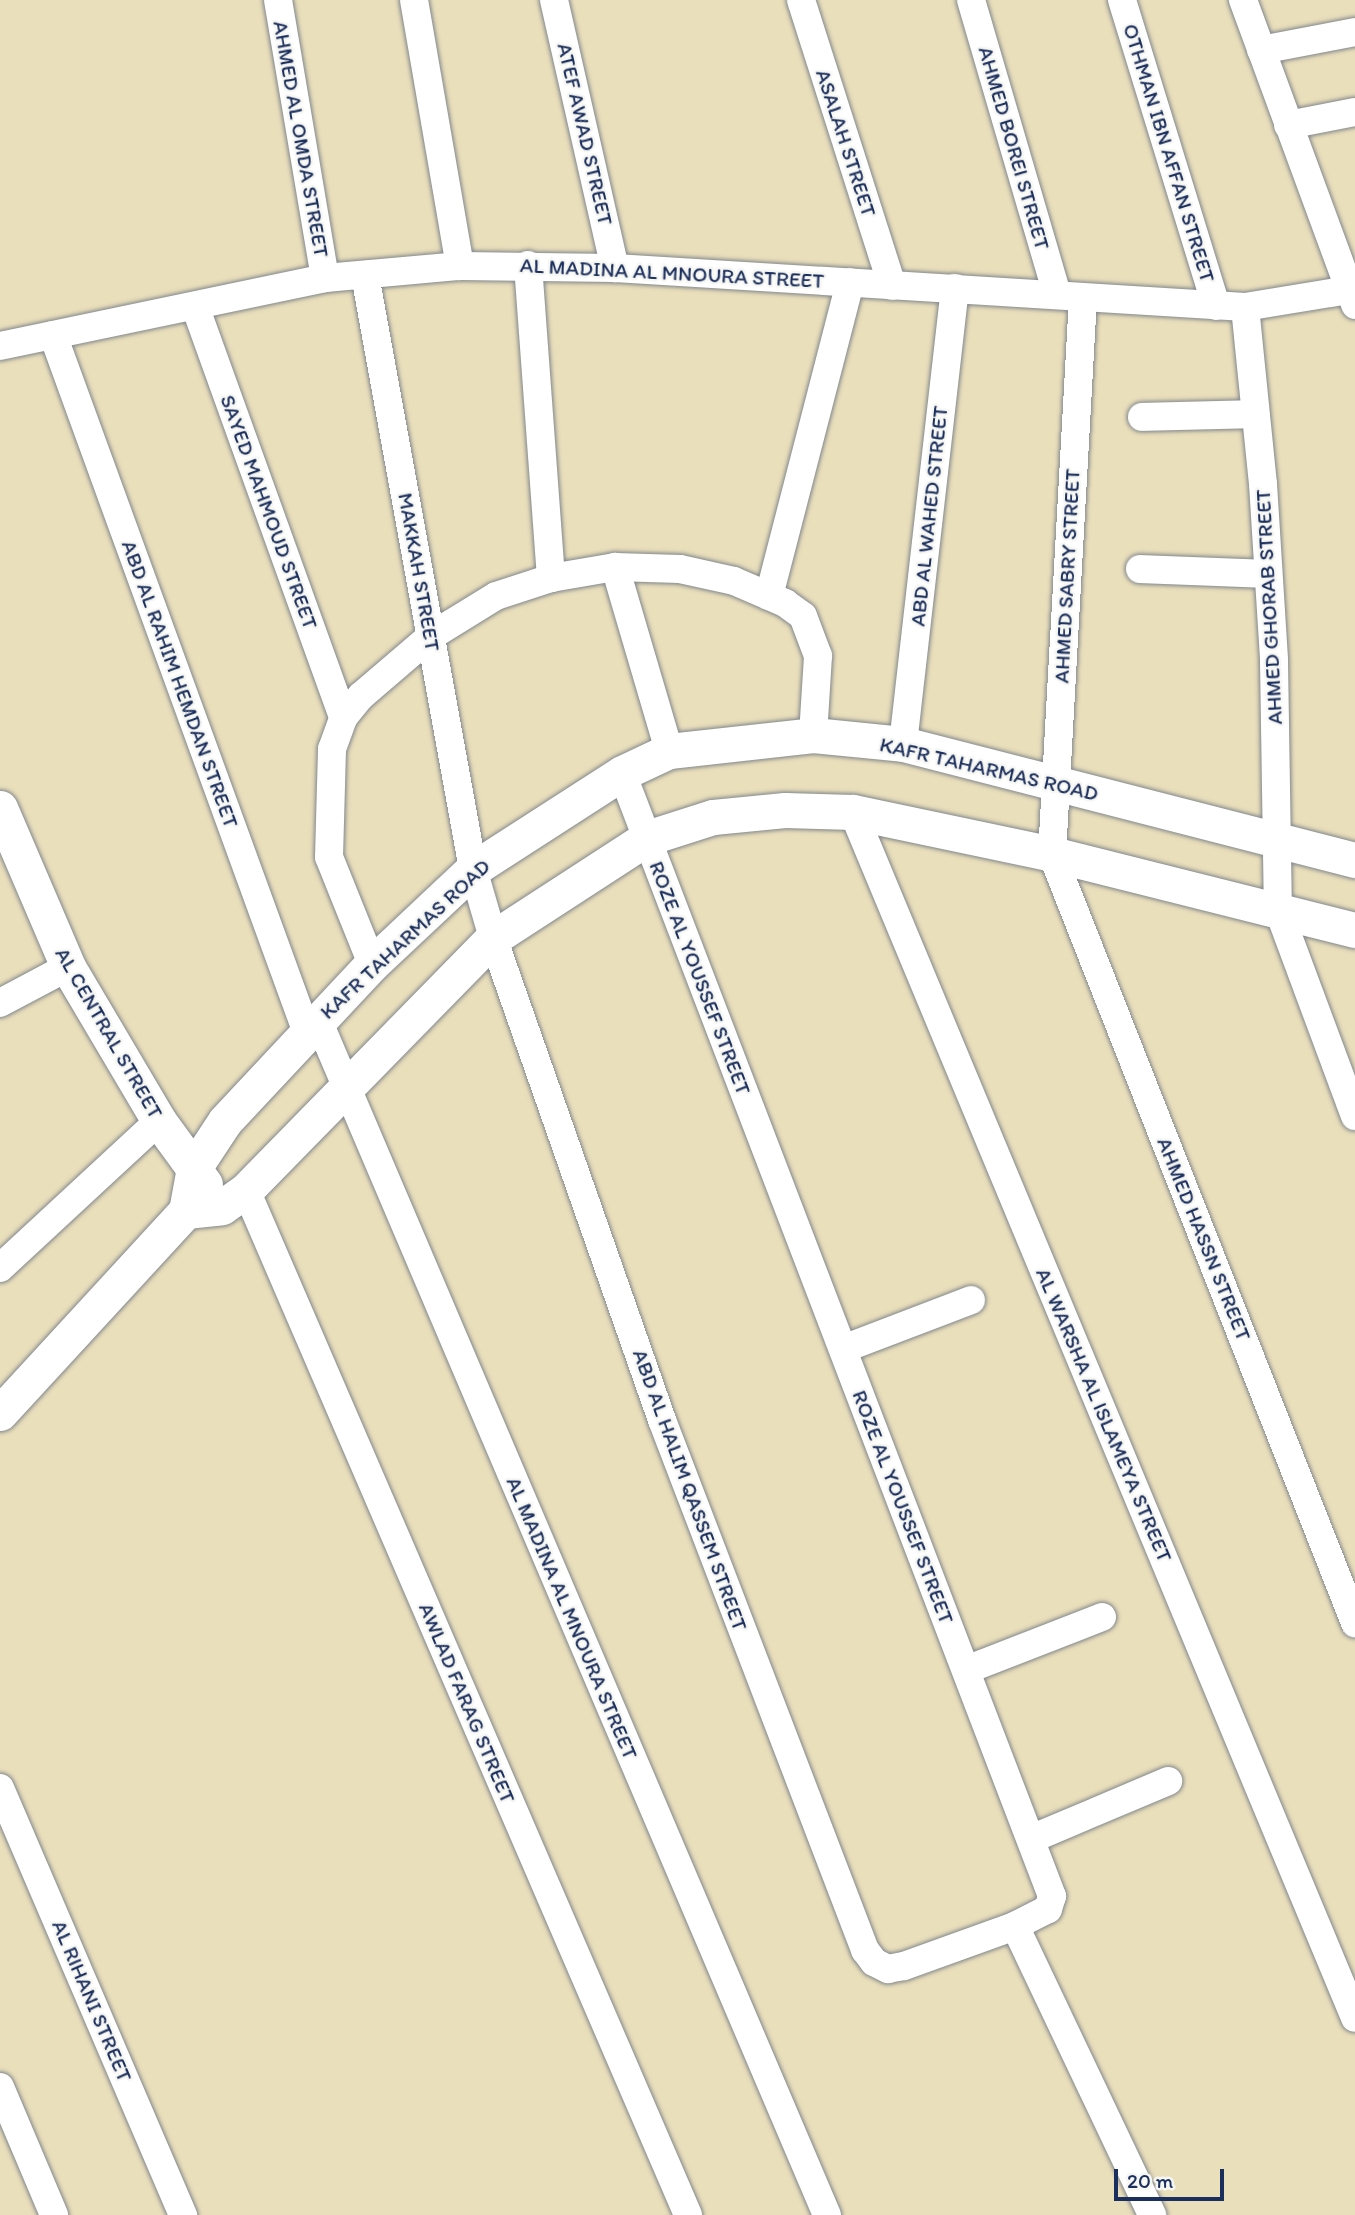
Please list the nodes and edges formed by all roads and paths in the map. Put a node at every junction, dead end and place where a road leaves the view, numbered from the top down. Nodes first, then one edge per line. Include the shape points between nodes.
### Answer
1 (278, 0) edge
2 (414, 0) edge
3 (801, 0) edge
4 (971, 0) edge
5 (1122, 0) edge
6 (1243, 0) edge
7 (561, 2) edge
8 (1355, 32) edge
9 (1261, 50) junction
10 (1355, 111) edge
11 (1288, 125) junction
12 (528, 265) junction
13 (460, 266) junction
14 (615, 268) junction
15 (365, 275) junction
16 (325, 278) junction
17 (850, 282) junction
18 (1350, 285) edge
19 (892, 286) junction
20 (955, 289) junction
21 (1070, 296) junction
22 (195, 306) junction
23 (1216, 306) junction
24 (1245, 307) junction
25 (53, 335) junction
26 (0, 346) edge
27 (1255, 414) junction
28 (1142, 418) dead end
29 (615, 567) junction
30 (1140, 569) dead end
31 (1268, 574) junction
32 (551, 578) junction
33 (769, 596) junction
34 (431, 636) junction
35 (343, 718) junction
36 (813, 735) junction
37 (903, 744) junction
38 (669, 751) junction
39 (622, 772) junction
40 (1056, 784) junction
41 (853, 812) junction
42 (2, 817) edge
43 (647, 838) junction
44 (1278, 838) junction
45 (1052, 854) junction
46 (1355, 860) edge
47 (473, 869) junction
48 (1278, 909) junction
49 (1355, 930) edge
50 (493, 938) junction
51 (372, 964) junction
52 (68, 967) junction
53 (0, 1003) edge
54 (312, 1026) junction
55 (346, 1087) junction
56 (1355, 1116) edge
57 (159, 1121) junction
58 (194, 1168) junction
59 (234, 1199) junction
60 (186, 1211) junction
61 (0, 1268) edge
62 (971, 1300) dead end
63 (843, 1349) junction
64 (0, 1413) edge
65 (1102, 1617) dead end
66 (1355, 1623) edge
67 (966, 1670) junction
68 (1168, 1781) dead end
69 (0, 1787) edge
70 (1031, 1839) junction
71 (1015, 1926) junction
72 (1355, 2018) edge
73 (0, 2087) edge
74 (54, 2215) edge
75 (183, 2215) edge
76 (688, 2215) edge
77 (827, 2215) edge
78 (1152, 2215) edge

1 - 16 street, AHMED AL OMDA STREET
2 - 13 street
3 - 19 street, ASALAH STREET
4 - 21 street, AHMED BOREI STREET
5 - 23 street, OTHMAN IBN AFFAN STREET
6 - 9 street, AL MADINA AL MNOURA STREET
7 - 14 street, ATEF AWAD STREET
8 - 9 street
9 - 11 street, AL MADINA AL MNOURA STREET
10 - 11 street
11 - 18 street, AL MADINA AL MNOURA STREET
12 - 13 street, AL MADINA AL MNOURA STREET
12 - 14 street, AL MADINA AL MNOURA STREET
12 - 32 street
13 - 15 street, AL MADINA AL MNOURA STREET
14 - 17 street, AL MADINA AL MNOURA STREET
15 - 16 street, AL MADINA AL MNOURA STREET
15 - 34 street, MAKKAH STREET
16 - 22 street, AL MADINA AL MNOURA STREET
17 - 19 street, AL MADINA AL MNOURA STREET
17 - 33 street
18 - 24 street, AL MADINA AL MNOURA STREET
19 - 20 street, AL MADINA AL MNOURA STREET
20 - 21 street, AL MADINA AL MNOURA STREET
20 - 37 street, ABD AL WAHED STREET
21 - 23 street, AL MADINA AL MNOURA STREET
21 - 40 street, AHMED SABRY STREET
22 - 25 street, AL MADINA AL MNOURA STREET
22 - 35 street, SAYED MAHMOUD STREET
23 - 24 street, AL MADINA AL MNOURA STREET
24 - 27 street, AHMED GHORAB STREET
25 - 26 street, AL MADINA AL MNOURA STREET
25 - 54 street, ABD AL RAHIM HEMDAN STREET
27 - 28 street
27 - 31 street, AHMED GHORAB STREET
29 - 32 street
29 - 33 street via 680,569 734,581
29 - 38 street
30 - 31 street
31 - 44 street, AHMED GHORAB STREET
32 - 34 street via 496,596
33 - 36 street via 803,616 813,634 818,656
34 - 35 street via 361,695
34 - 47 street, MAKKAH STREET
35 - 51 street via 332,749 329,857
36 - 37 street, KAFR TAHARMAS ROAD
36 - 38 street, KAFR TAHARMAS ROAD
37 - 40 street, KAFR TAHARMAS ROAD
38 - 39 street, KAFR TAHARMAS ROAD
39 - 43 street, ROZE AL YOUSSEF STREET
39 - 47 street, KAFR TAHARMAS ROAD
40 - 44 street, KAFR TAHARMAS ROAD
40 - 45 street, AHMED SABRY STREET
41 - 43 street via 785,810 713,817
41 - 45 street
41 - 72 street, AL WARSHA AL ISLAMEYA STREET
42 - 52 street, AL CENTRAL STREET
43 - 50 street
43 - 63 street, ROZE AL YOUSSEF STREET
44 - 46 street, KAFR TAHARMAS ROAD
44 - 48 street, AHMED GHORAB STREET
45 - 48 street
45 - 66 street, AHMED HASSN STREET
47 - 50 street, ABD AL HALIM QASSEM STREET
47 - 51 street, KAFR TAHARMAS ROAD
48 - 49 street
48 - 56 street
50 - 55 street
50 - 71 street, ABD AL HALIM QASSEM STREET via 662,1420 864,1950 888,1969
51 - 54 street, KAFR TAHARMAS ROAD
52 - 53 street
52 - 57 street, AL CENTRAL STREET
54 - 55 street, AL MADINA AL MNOURA STREET
54 - 58 street, KAFR TAHARMAS ROAD via 225,1121
55 - 59 street
55 - 77 street, AL MADINA AL MNOURA STREET
57 - 58 street, AL CENTRAL STREET
57 - 61 street
58 - 59 street, AL CENTRAL STREET
58 - 60 street, KAFR TAHARMAS ROAD
59 - 60 street
59 - 76 street, AWLAD FARAG STREET
60 - 64 street
62 - 63 street
63 - 67 street, ROZE AL YOUSSEF STREET
65 - 67 street
67 - 70 street, ROZE AL YOUSSEF STREET
68 - 70 street
69 - 75 street, AL RIHANI STREET
70 - 71 street, ROZE AL YOUSSEF STREET via 1052,1896 1048,1909
71 - 78 street
73 - 74 street

